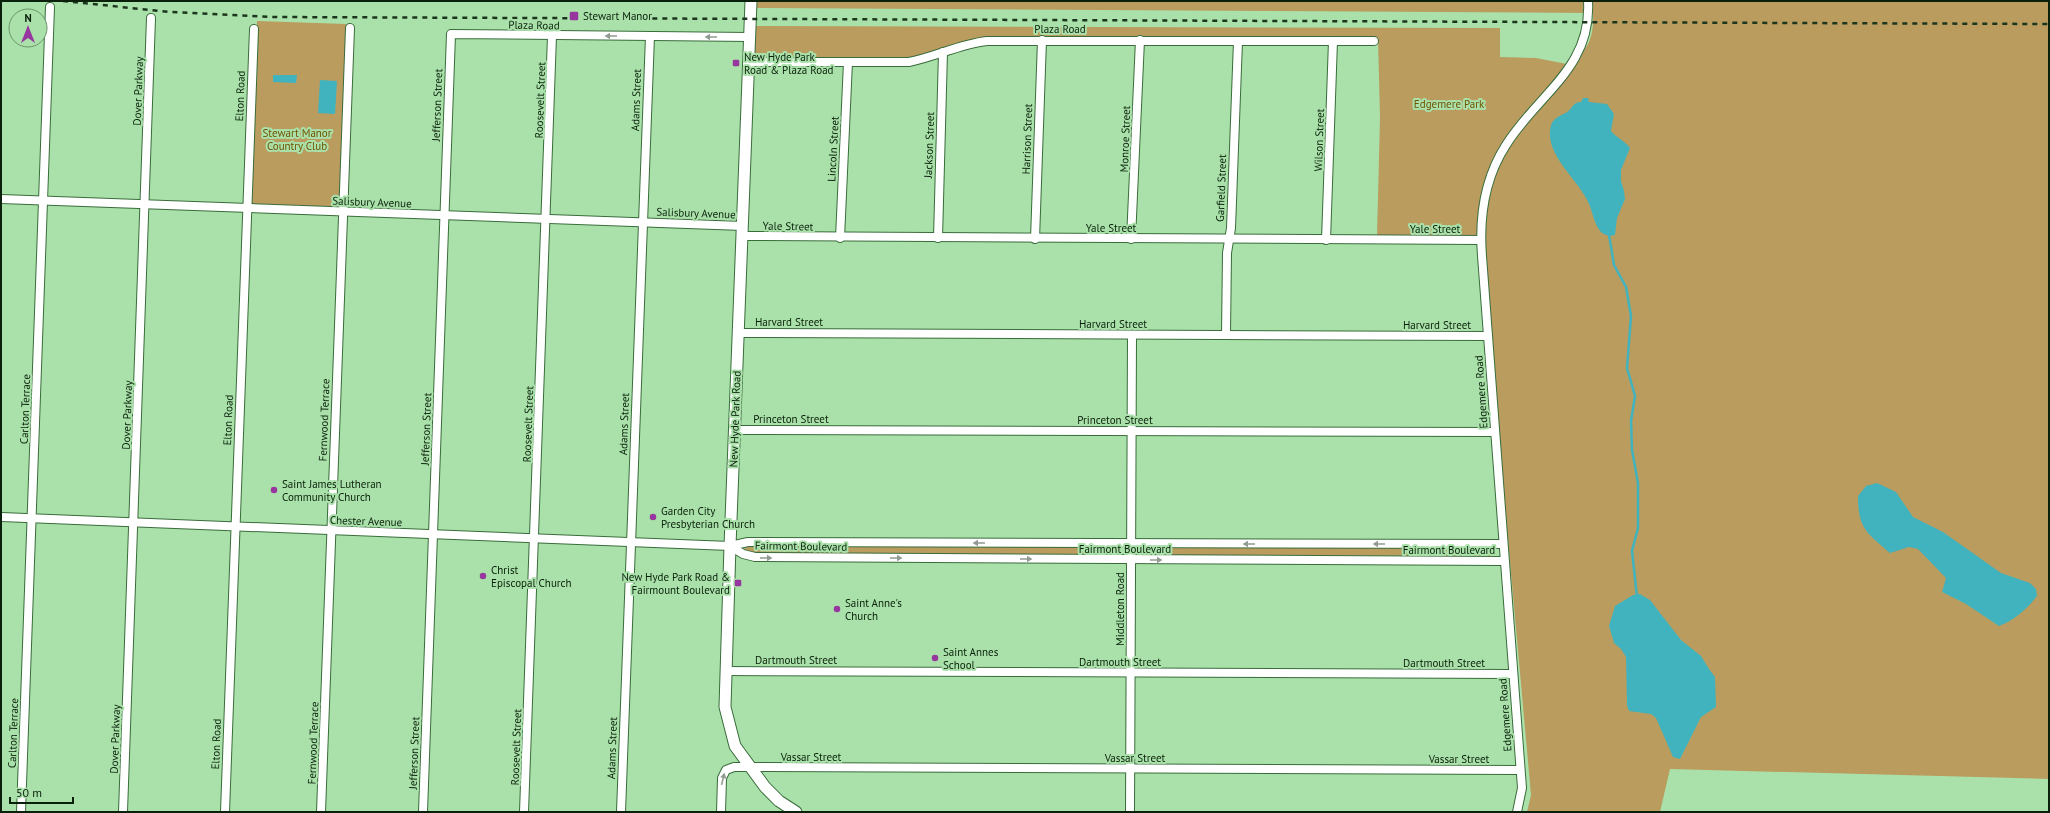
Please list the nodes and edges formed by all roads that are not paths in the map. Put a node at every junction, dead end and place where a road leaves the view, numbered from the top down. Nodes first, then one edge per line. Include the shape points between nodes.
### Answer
1 (751, 1) edge
2 (1588, 1) edge
3 (50, 8) dead end
4 (151, 18) dead end
5 (350, 28) dead end
6 (254, 29) dead end
7 (552, 36) junction
8 (650, 36) junction
9 (750, 37) junction
10 (1042, 40) junction
11 (1140, 40) junction
12 (1238, 41) junction
13 (1374, 41) dead end
14 (1333, 42) junction
15 (450, 47) joint
16 (943, 52) junction
17 (749, 62) junction
18 (848, 62) junction
19 (1, 199) edge
20 (44, 201) junction
21 (145, 204) junction
22 (247, 208) junction
23 (343, 212) junction
24 (445, 216) junction
25 (546, 220) junction
26 (642, 223) junction
27 (742, 231) junction
28 (840, 238) junction
29 (938, 238) junction
30 (1035, 239) junction
31 (1131, 239) junction
32 (1229, 239) junction
33 (1326, 240) junction
34 (1481, 240) junction
35 (739, 333) junction
36 (1132, 335) junction
37 (1226, 336) junction
38 (1488, 336) junction
39 (735, 430) junction
40 (1132, 431) junction
41 (1495, 432) junction
42 (1, 517) edge
43 (32, 518) junction
44 (134, 522) junction
45 (236, 526) junction
46 (331, 530) junction
47 (433, 534) junction
48 (535, 538) junction
49 (631, 542) junction
50 (1131, 543) junction
51 (1502, 544) junction
52 (730, 546) junction
53 (1131, 560) junction
54 (1504, 561) junction
55 (726, 671) junction
56 (1131, 673) junction
57 (1513, 674) junction
58 (750, 768) junction
59 (1130, 769) junction
60 (1520, 770) junction
61 (21, 812) edge
62 (123, 812) edge
63 (225, 812) edge
64 (321, 812) edge
65 (423, 812) edge
66 (524, 812) edge
67 (621, 812) edge
68 (721, 812) edge
69 (796, 812) edge
70 (1130, 812) edge
71 (1518, 812) edge

1 - 9 main road, New Hyde Park Road
2 - 34 street, Edgemere Road via 1587,31 1575,60 1515,131 1495,163 1484,198
3 - 20 street, Carlton Terrace
4 - 21 street, Dover Parkway
5 - 23 street, Fernwood Terrace
6 - 22 street, Elton Road
8 -> 7 street, Plaza Road
7 - 15 street, Plaza Road via 451,34
7 - 25 street, Roosevelt Street
9 -> 8 street, Plaza Road
8 - 26 street, Adams Street
9 - 17 main road, New Hyde Park Road
10 - 11 street, Plaza Road
10 - 16 street, Plaza Road via 977,42
10 - 30 street, Harrison Street
11 - 12 street, Plaza Road
11 - 31 street, Monroe Street
12 - 14 street, Plaza Road
12 - 32 street, Garfield Street
13 - 14 street, Plaza Road
14 - 33 street, Wilson Street
15 - 24 street, Jefferson Street
16 - 18 street, Plaza Road via 909,62
16 - 29 street, Jackson Street
17 - 18 street, Plaza Road
17 - 27 main road, New Hyde Park Road
18 - 28 street, Lincoln Street
19 - 20 street, Salisbury Avenue
20 - 21 street, Salisbury Avenue
20 - 43 street, Carlton Terrace
21 - 22 street, Salisbury Avenue
21 - 44 street, Dover Parkway
22 - 23 street, Salisbury Avenue
22 - 45 street, Elton Road
23 - 24 street, Salisbury Avenue
23 - 46 street, Fernwood Terrace
24 - 25 street, Salisbury Avenue
24 - 47 street, Jefferson Street
25 - 26 street, Salisbury Avenue
25 - 48 street, Roosevelt Street
26 - 27 street, Salisbury Avenue
26 - 49 street, Adams Street
27 - 28 street, Yale Street
27 - 35 main road, New Hyde Park Road
28 - 29 street, Yale Street
29 - 30 street, Yale Street
30 - 31 street, Yale Street
31 - 32 street, Yale Street
32 - 33 street, Yale Street
32 - 37 street, Garfield Street
33 - 34 street, Yale Street
34 - 38 street, Edgemere Road
35 - 36 street, Harvard Street
35 - 39 main road, New Hyde Park Road
36 - 37 street, Harvard Street
36 - 40 street, Middleton Road
37 - 38 street, Harvard Street
38 - 41 street, Edgemere Road
39 - 40 street, Princeton Street
39 - 52 main road, New Hyde Park Road
40 - 41 street, Princeton Street
40 - 50 street, Middleton Road
41 - 51 street, Edgemere Road
42 - 43 street, Chester Avenue
43 - 44 street, Chester Avenue
43 - 61 street, Carlton Terrace
44 - 45 street, Chester Avenue
44 - 62 street, Dover Parkway
45 - 46 street, Chester Avenue
45 - 63 street, Elton Road
46 - 47 street, Chester Avenue
46 - 64 street, Fernwood Terrace
47 - 48 street, Chester Avenue
47 - 65 street, Jefferson Street
48 - 49 street, Chester Avenue
48 - 66 street, Roosevelt Street
49 - 52 street, Chester Avenue
49 - 67 street, Adams Street
51 -> 50 street, Fairmont Boulevard
50 -> 52 street, Fairmont Boulevard via 748,542
50 - 53 street, Middleton Road
51 - 54 street, Edgemere Road
52 -> 53 street, Fairmont Boulevard via 743,554 755,557
52 - 55 main road, New Hyde Park Road
53 -> 54 street, Fairmont Boulevard
53 - 56 street, Middleton Road
54 - 57 street, Edgemere Road
55 - 56 street, Dartmouth Street
55 - 58 main road, New Hyde Park Road via 725,707 730,731 735,746
56 - 57 street, Dartmouth Street
56 - 59 street, Middleton Road
57 - 60 street, Edgemere Road
58 - 59 street, Vassar Street
68 -> 58 street, Vassar Street via 722,778 726,770
58 - 69 main road, New Hyde Park Road via 779,801
59 - 60 street, Vassar Street
59 - 70 street, Middleton Road
60 - 71 street, Edgemere Road via 1522,788

